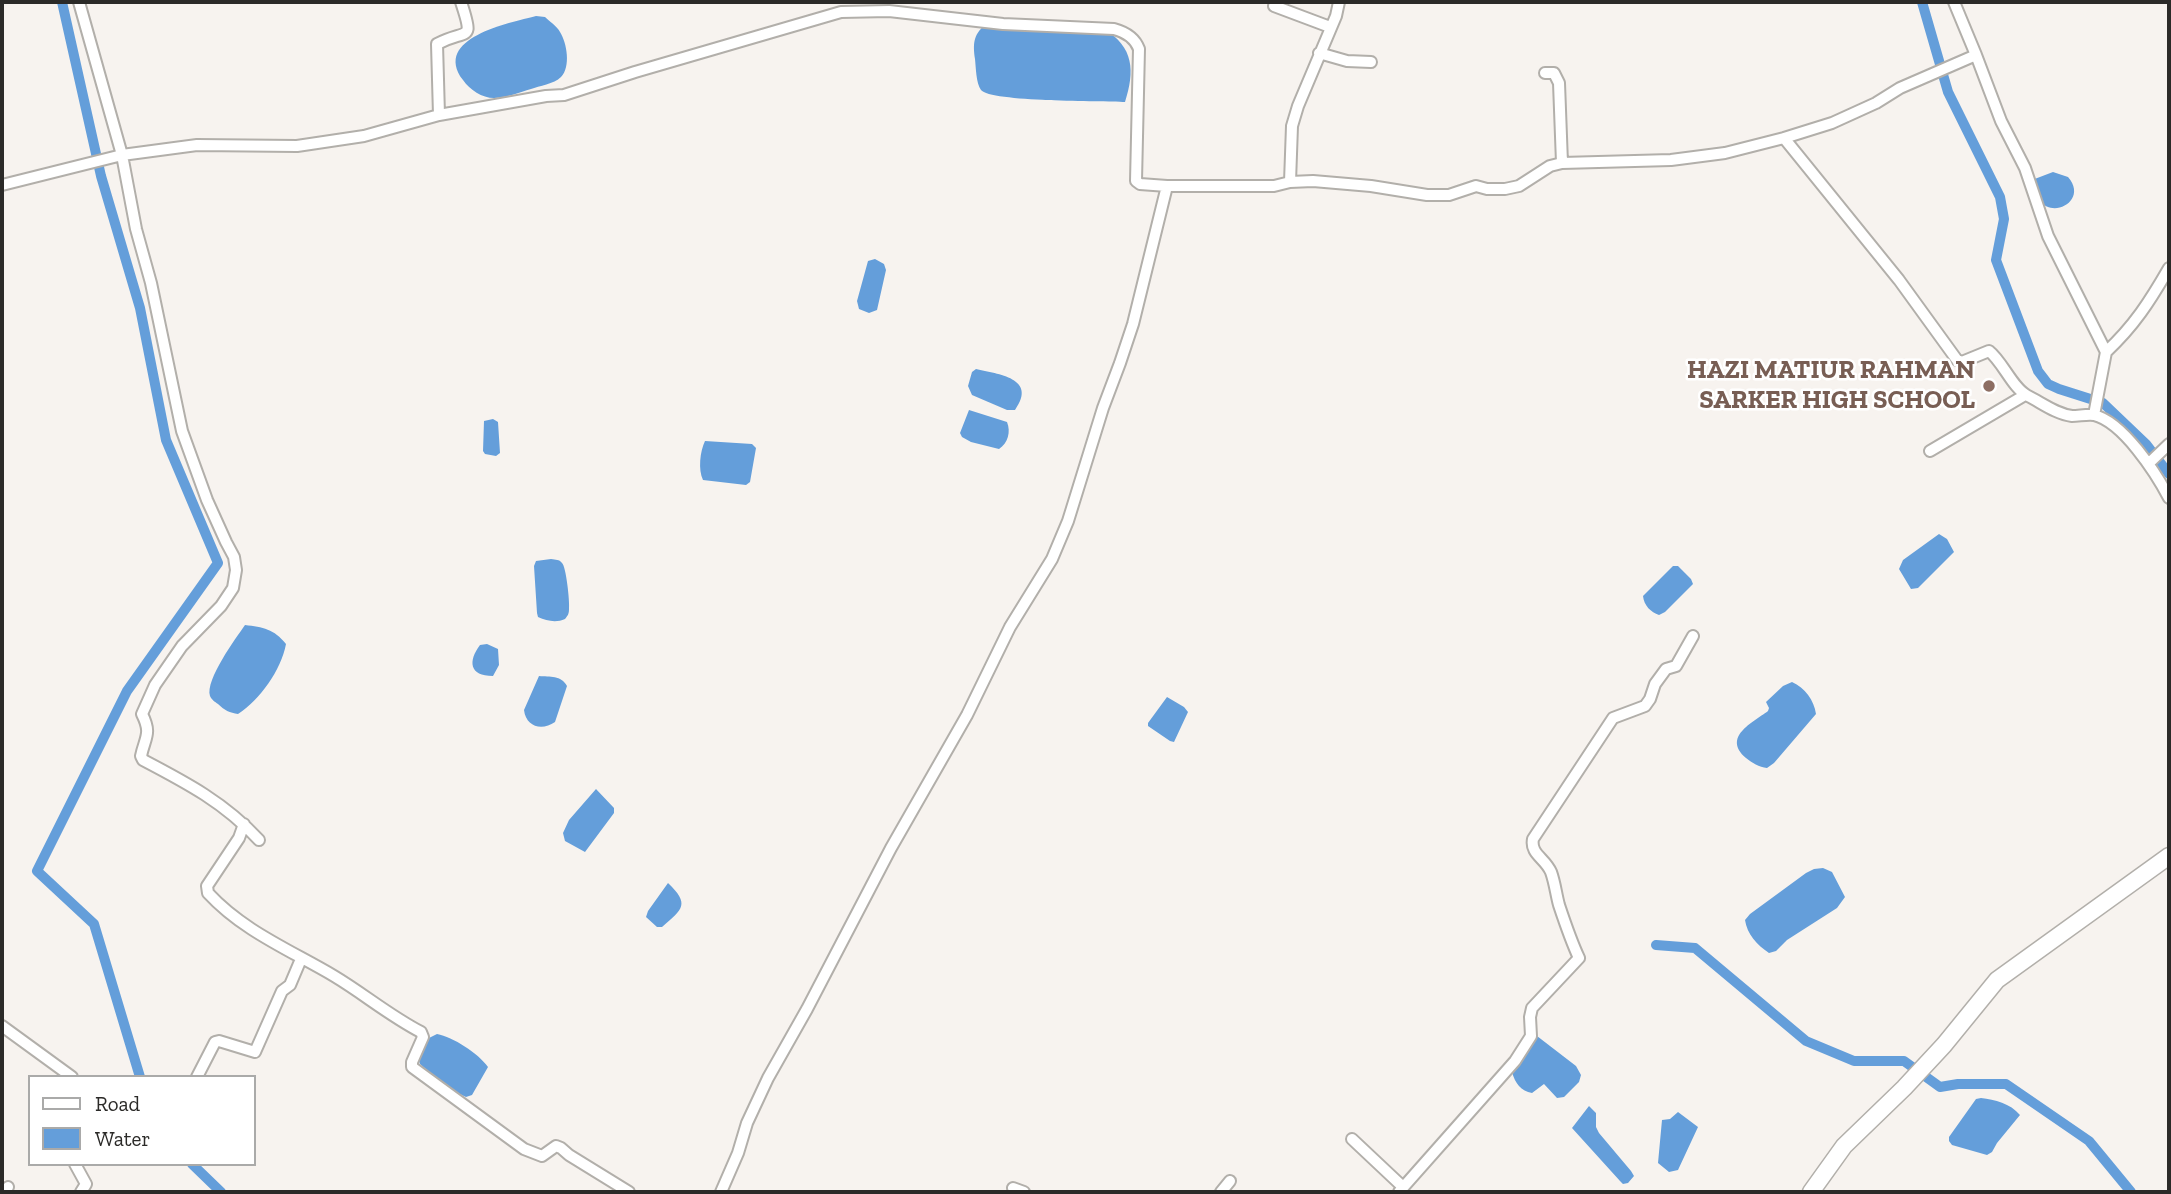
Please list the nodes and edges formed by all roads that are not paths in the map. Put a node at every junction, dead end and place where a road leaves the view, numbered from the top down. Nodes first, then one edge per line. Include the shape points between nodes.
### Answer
1 (79, 2) edge
2 (461, 2) edge
3 (1339, 2) edge
4 (1954, 2) edge
5 (1274, 6) dead end
6 (1330, 27) junction
7 (1319, 53) junction
8 (1972, 57) junction
9 (1371, 62) dead end
10 (1545, 73) dead end
11 (439, 115) junction
12 (1784, 138) junction
13 (118, 156) junction
14 (1562, 163) junction
15 (1290, 182) junction
16 (2, 185) edge
17 (1167, 186) junction
18 (2169, 268) edge
19 (2106, 352) junction
20 (2025, 396) junction
21 (2095, 410) junction
22 (2168, 445) edge
23 (1930, 451) dead end
24 (2149, 463) junction
25 (2169, 498) edge
26 (1693, 636) dead end
27 (244, 824) junction
28 (259, 840) dead end
29 (2169, 856) edge
30 (301, 959) junction
31 (2, 1026) edge
32 (69, 1075) edge
33 (198, 1075) edge
34 (1352, 1139) dead end
35 (76, 1166) edge
36 (1230, 1181) dead end
37 (1401, 1190) edge
38 (81, 1192) edge
39 (629, 1192) edge
40 (721, 1192) edge
41 (1221, 1192) edge
42 (1812, 1192) edge

1 - 13 street
2 - 11 street via 468,31 437,44
3 - 6 street
4 - 8 street
5 - 6 street
6 - 7 street
7 - 9 street
7 - 15 street via 1292,126
8 - 12 street via 1832,122
8 - 19 street via 2025,168 2049,236
10 - 14 street via 1553,73 1559,83
11 - 13 street via 364,136 297,146 197,145
11 - 17 street via 564,95 841,12 889,11 1003,24 1114,29 1128,35 1139,50 1136,181
12 - 14 street via 1671,160
12 - 20 street via 1899,280 1956,360 1992,352
13 - 16 street
13 - 27 street via 182,431 236,570 233,588 182,646 146,699 142,714 148,734 141,756 216,801
14 - 15 street via 1520,186 1476,186 1449,195
15 - 17 street
17 - 40 street via 1133,324 1052,559 1010,627 768,1078
18 - 19 street via 2145,310
19 - 21 street
20 - 21 street via 2072,416
20 - 23 street
21 - 24 street
22 - 24 street
24 - 25 street
26 - 37 street via 1676,666 1666,669 1645,706 1613,718 1534,839 1532,846 1554,881 1579,958 1532,1009 1531,1036 1515,1060
27 - 28 street
27 - 30 street via 207,886 208,893 257,933
29 - 42 main road via 1997,979 1925,1066 1844,1146
30 - 33 street via 256,1052 215,1042
30 - 39 street via 421,1032 412,1067 474,1114 524,1149 542,1156 556,1146 561,1148
31 - 32 street
34 - 37 street
35 - 38 street via 86,1184
36 - 41 street

